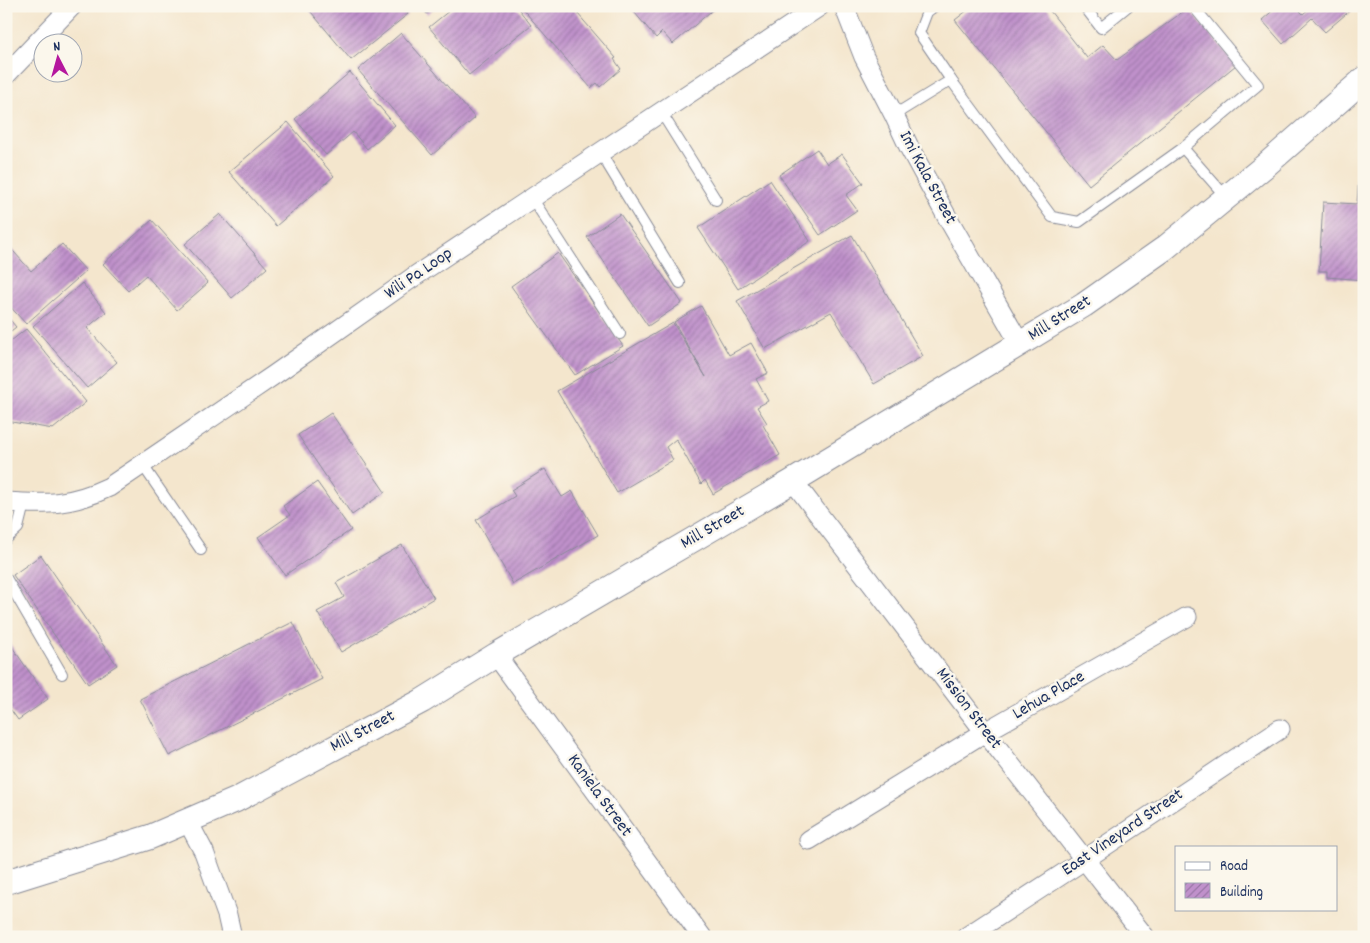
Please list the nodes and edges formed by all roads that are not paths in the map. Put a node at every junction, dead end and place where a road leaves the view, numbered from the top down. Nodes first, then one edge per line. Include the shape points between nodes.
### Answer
1 (72, 6) edge
2 (820, 6) edge
3 (844, 6) edge
4 (935, 6) edge
5 (1084, 6) edge
6 (1128, 6) edge
7 (1193, 6) edge
8 (6, 75) edge
9 (1364, 78) edge
10 (951, 80) junction
11 (660, 112) junction
12 (894, 115) junction
13 (1183, 148) junction
14 (600, 152) junction
15 (1226, 197) junction
16 (532, 198) junction
17 (716, 200) dead end
18 (680, 283) dead end
19 (620, 334) dead end
20 (1020, 344) junction
21 (142, 464) junction
22 (793, 481) junction
23 (15, 503) edge
24 (6, 539) edge
25 (201, 550) dead end
26 (6, 578) edge
27 (1188, 617) dead end
28 (496, 655) junction
29 (62, 674) dead end
30 (1280, 729) dead end
31 (985, 732) junction
32 (187, 820) junction
33 (809, 840) dead end
34 (1084, 860) junction
35 (6, 882) edge
36 (232, 937) edge
37 (702, 937) edge
38 (966, 937) edge
39 (1145, 937) edge

1 - 8 street
2 - 11 street, Wili Pa Loop
3 - 12 street, Imi Kala Street via 864,57
4 - 10 lane via 927,12 919,33
5 - 6 lane via 1101,28
7 - 13 lane via 1258,85
9 - 15 street, Mill Street
10 - 12 lane
10 - 13 lane via 1052,217 1080,222
11 - 14 street, Wili Pa Loop
11 - 17 lane
12 - 20 street, Imi Kala Street via 946,215
13 - 15 lane
14 - 16 street, Wili Pa Loop
14 - 18 lane
15 - 20 street, Mill Street via 1149,260
16 - 19 lane
16 - 21 street, Wili Pa Loop
20 - 22 street, Mill Street
21 - 23 street, Wili Pa Loop via 109,487 91,495 52,504
21 - 25 lane
22 - 28 street, Mill Street
22 - 31 street, Mission Street
23 - 24 lane via 18,528
26 - 29 lane
27 - 31 street, Lehua Place
28 - 32 street, Mill Street via 422,700 236,800
28 - 37 street, Kaniela Street
30 - 34 street, East Vineyard Street
31 - 33 street, Lehua Place
31 - 34 street, Mission Street
32 - 35 street, Mill Street via 150,837
32 - 36 street via 204,852
34 - 38 street, East Vineyard Street
34 - 39 street, Mission Street

